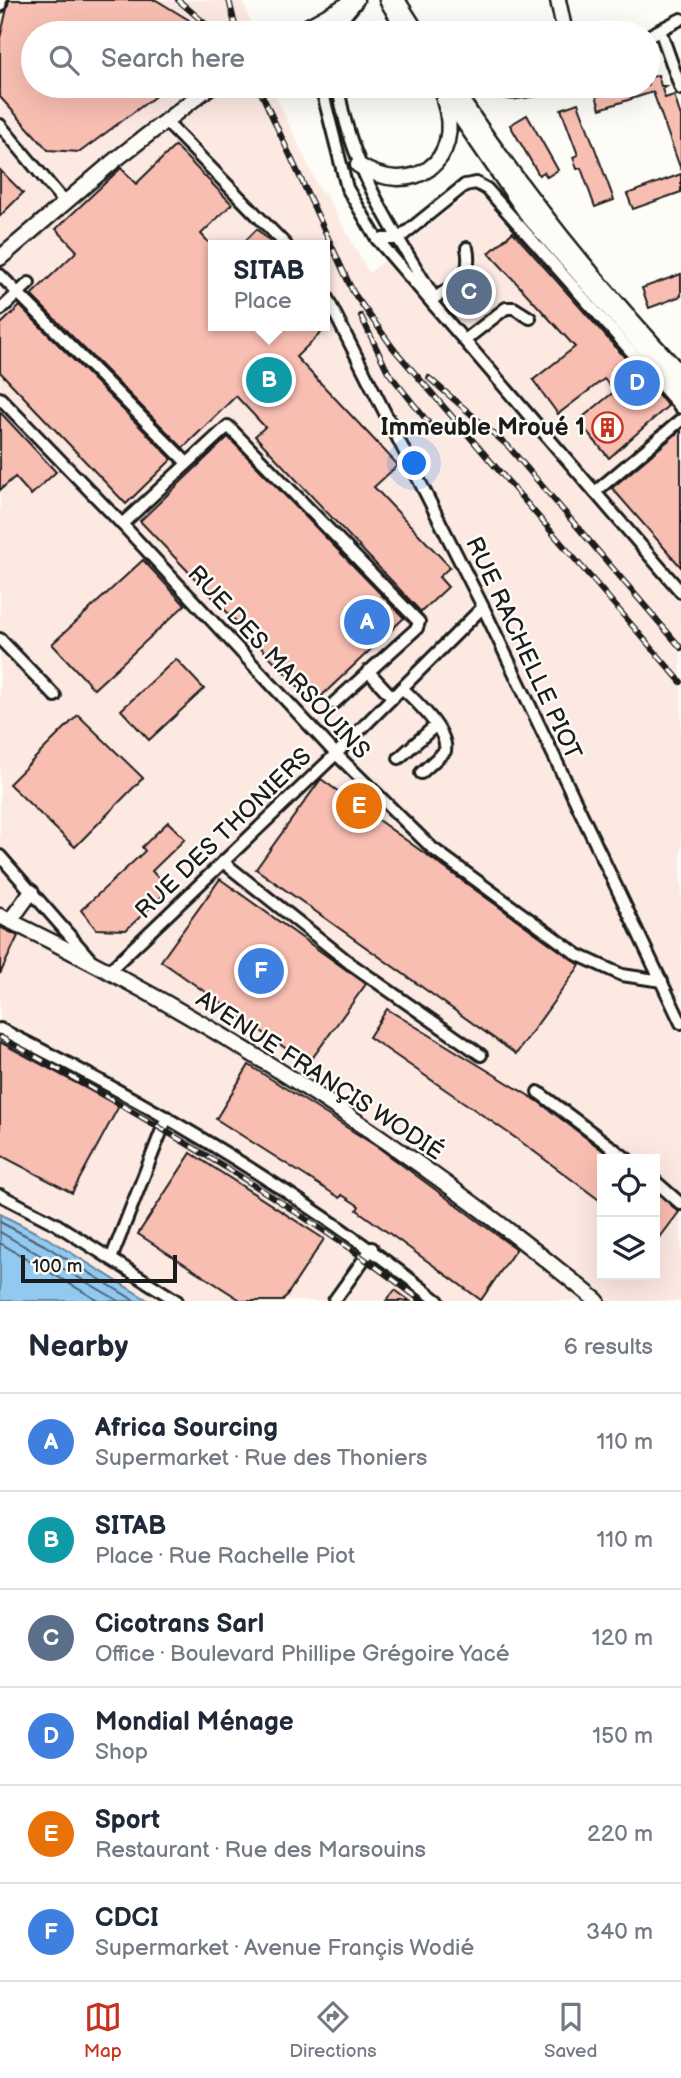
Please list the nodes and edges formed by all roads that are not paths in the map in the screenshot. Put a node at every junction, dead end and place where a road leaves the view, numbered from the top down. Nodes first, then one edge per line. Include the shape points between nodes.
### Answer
1 (1, 0) edge
2 (358, 0) edge
3 (558, 0) edge
4 (392, 1) edge
5 (0, 6) edge
6 (681, 19) edge
7 (319, 21) edge
8 (341, 21) edge
9 (401, 21) edge
10 (408, 21) edge
11 (562, 21) edge
12 (660, 30) joint
13 (681, 89) edge
14 (195, 98) edge
15 (324, 98) edge
16 (340, 98) edge
17 (443, 98) edge
18 (447, 98) edge
19 (460, 98) edge
20 (165, 121) junction
21 (0, 125) edge
22 (358, 164) junction
23 (64, 202) junction
24 (377, 239) junction
25 (398, 239) junction
26 (281, 240) edge
27 (467, 248) dead end
28 (0, 258) edge
29 (564, 259) junction
30 (0, 275) edge
31 (29, 283) dead end
32 (573, 288) junction
33 (16, 294) junction
34 (435, 298) junction
35 (330, 304) edge
36 (0, 310) edge
37 (530, 318) dead end
38 (449, 320) junction
39 (466, 340) junction
40 (681, 374) edge
41 (681, 391) edge
42 (0, 398) edge
43 (681, 408) edge
44 (681, 420) edge
45 (187, 463) junction
46 (595, 492) junction
47 (122, 524) junction
48 (681, 592) edge
49 (483, 607) junction
50 (0, 639) edge
51 (368, 671) junction
52 (402, 688) junction
53 (55, 696) dead end
54 (393, 698) junction
55 (334, 703) dead end
56 (435, 726) junction
57 (336, 754) junction
58 (399, 758) dead end
59 (421, 773) dead end
60 (0, 856) edge
61 (223, 862) junction
62 (31, 892) junction
63 (5, 918) edge
64 (93, 962) junction
65 (110, 970) junction
66 (662, 981) junction
67 (681, 1023) edge
68 (0, 1029) edge
69 (481, 1055) dead end
70 (538, 1092) dead end
71 (167, 1116) junction
72 (620, 1154) edge
73 (660, 1185) edge
74 (0, 1195) edge
75 (681, 1204) edge
76 (372, 1248) junction
77 (111, 1259) junction
78 (177, 1301) edge
79 (334, 1301) edge
80 (438, 1301) edge
81 (597, 1301) edge

1 - 5 street
2 - 7 main road
2 - 8 street
3 - 11 main road
4 - 9 main road
4 - 10 main road
6 - 12 street
12 - 13 street
14 - 20 main road
15 - 24 street via 347,188
16 - 22 street
17 - 22 main road via 449,128 442,156 431,168 397,180
18 - 29 main road via 529,217
19 - 40 main road via 537,209
20 - 23 main road
20 - 26 street
21 - 23 street
22 - 25 street
23 - 28 main road
24 - 25 street
24 - 38 street
25 - 32 street via 465,185 476,183
25 - 34 street
27 - 34 street via 469,269
29 - 32 main road
29 - 41 main road
30 - 33 street
31 - 33 street
32 - 43 street
33 - 36 street
33 - 45 street
34 - 38 street
35 - 49 street, RUE RACHELLE PIOT
37 - 39 street via 506,308
38 - 39 street
39 - 46 street
42 - 47 street, RUE DES MARSOUINS
44 - 46 street
45 - 47 street
45 - 51 street via 228,426 419,622
46 - 48 street
47 - 57 street, RUE DES MARSOUINS
49 - 52 street, RUE DES THONIERS
49 - 66 street, RUE RACHELLE PIOT
50 - 53 street
51 - 54 street
51 - 55 street
52 - 54 street, RUE DES THONIERS
52 - 56 street
54 - 57 street, RUE DES THONIERS
56 - 58 street
56 - 59 street via 446,740 446,751
57 - 61 street, RUE DES THONIERS
57 - 66 street, RUE DES MARSOUINS via 432,848 578,956 622,975
60 - 62 street
61 - 65 street, RUE DES THONIERS
61 - 69 street via 351,964
62 - 63 main road
62 - 64 street
63 - 64 main road, AVENUE FRANÇIS WODIÉ
64 - 65 main road, AVENUE FRANÇIS WODIÉ
65 - 81 main road, AVENUE FRANÇIS WODIÉ via 255,1054 409,1156
66 - 67 street, RUE RACHELLE PIOT
68 - 71 street
70 - 72 street
71 - 76 street
71 - 77 street
73 - 75 street
74 - 77 street
76 - 79 street
76 - 80 street
77 - 78 street

